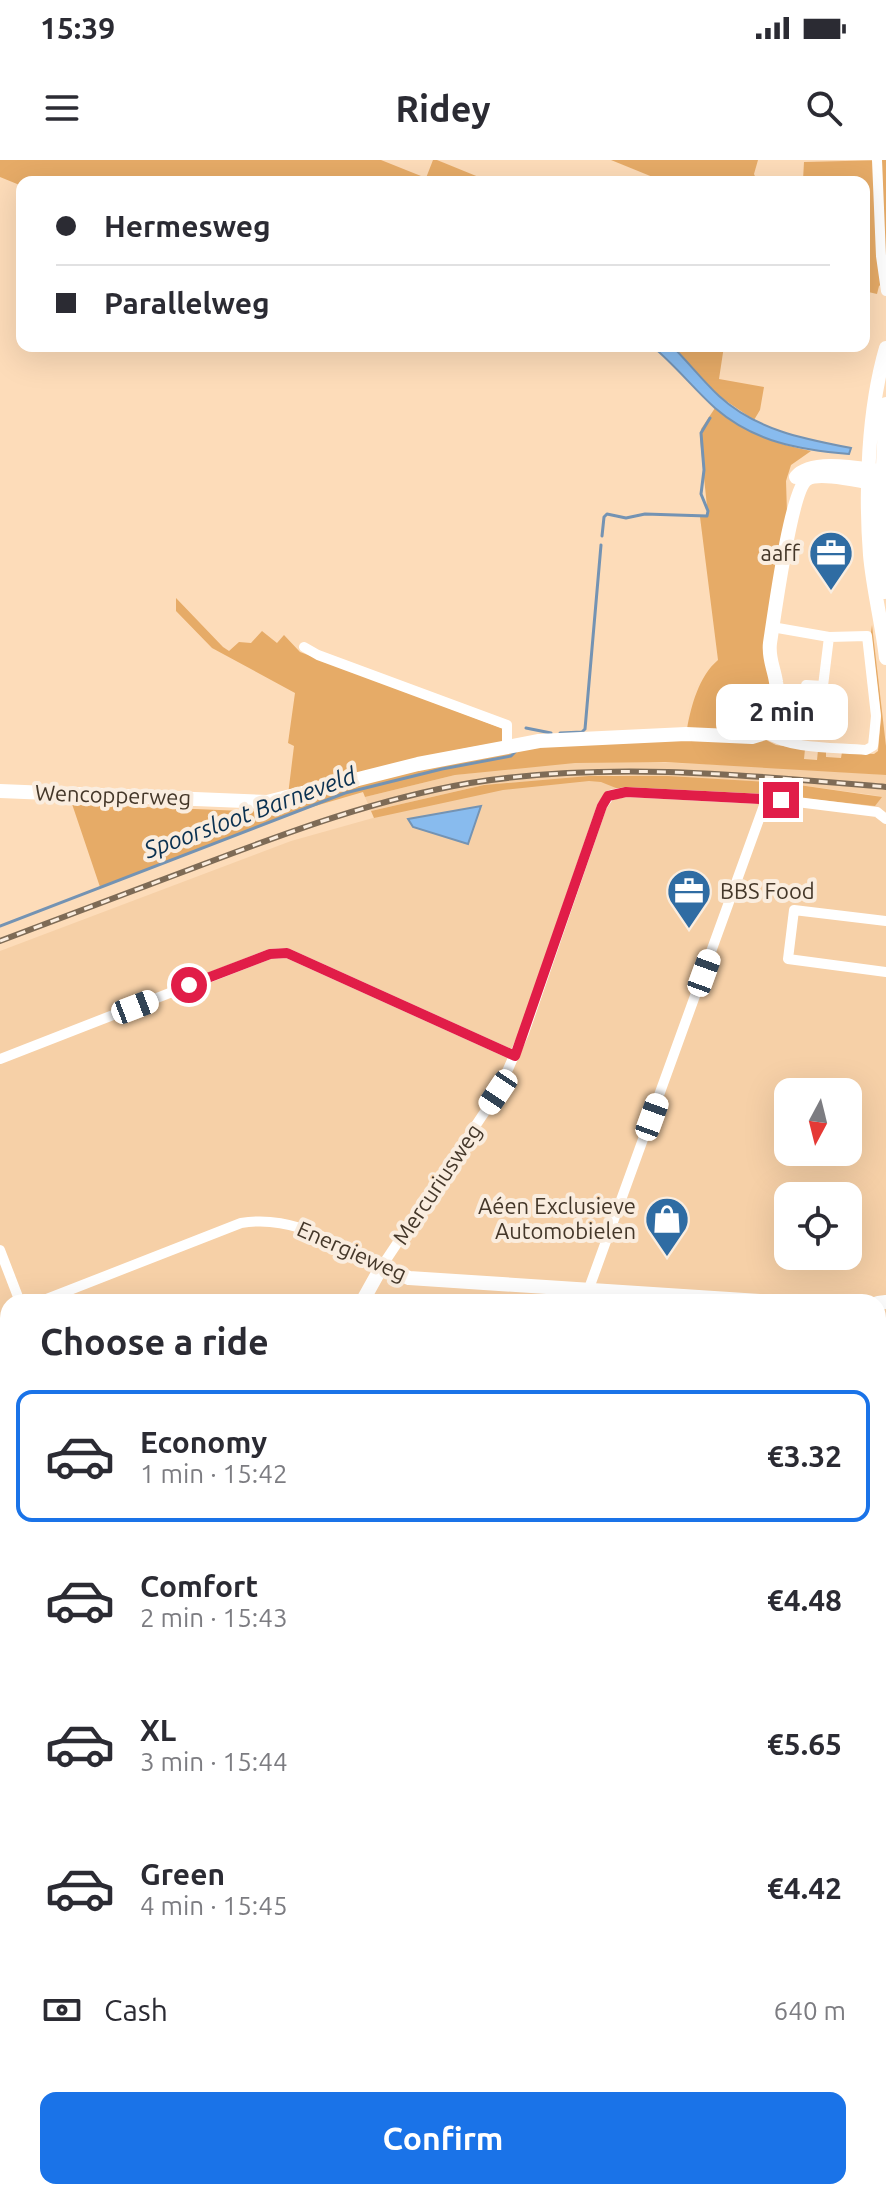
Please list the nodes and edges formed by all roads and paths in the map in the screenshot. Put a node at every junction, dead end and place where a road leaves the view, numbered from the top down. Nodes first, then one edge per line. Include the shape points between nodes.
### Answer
1 (877, 160) edge
2 (886, 291) edge
3 (886, 348) edge
4 (886, 404) edge
5 (879, 478) edge
6 (886, 606) edge
7 (772, 627) junction
8 (829, 637) junction
9 (304, 647) dead end
10 (886, 658) edge
11 (806, 685) dead end
12 (765, 733) junction
13 (507, 745) junction
14 (0, 791) edge
15 (766, 800) junction
16 (885, 817) edge
17 (886, 921) edge
18 (886, 972) edge
19 (515, 1056) junction
20 (0, 1059) edge
21 (0, 1250) edge
22 (382, 1266) junction
23 (17, 1294) edge
24 (59, 1294) edge
25 (366, 1294) edge
26 (567, 1294) edge
27 (588, 1294) edge

1 - 2 street
3 - 5 street via 876,389
4 - 5 street
5 - 6 street
5 - 7 street via 811,477 800,488
5 - 10 street via 870,555
7 - 8 street
7 - 12 street via 769,657 777,690
8 - 11 street via 823,686
8 - 12 street, Wencopperweg via 868,638 876,716 873,746 813,746
9 - 13 street via 507,725
12 - 13 street, Wencopperweg
13 - 14 street, Wencopperweg via 267,802
15 - 16 street
15 - 19 street, Mercuriusweg via 610,795
15 - 27 street
17 - 18 street via 794,910 788,959
19 - 20 street via 287,953 270,954
19 - 22 street, Mercuriusweg via 498,1092
21 - 23 street
22 - 24 street, Energieweg via 300,1227 257,1220
22 - 25 street, Mercuriusweg
22 - 26 street, Energieweg via 409,1278

